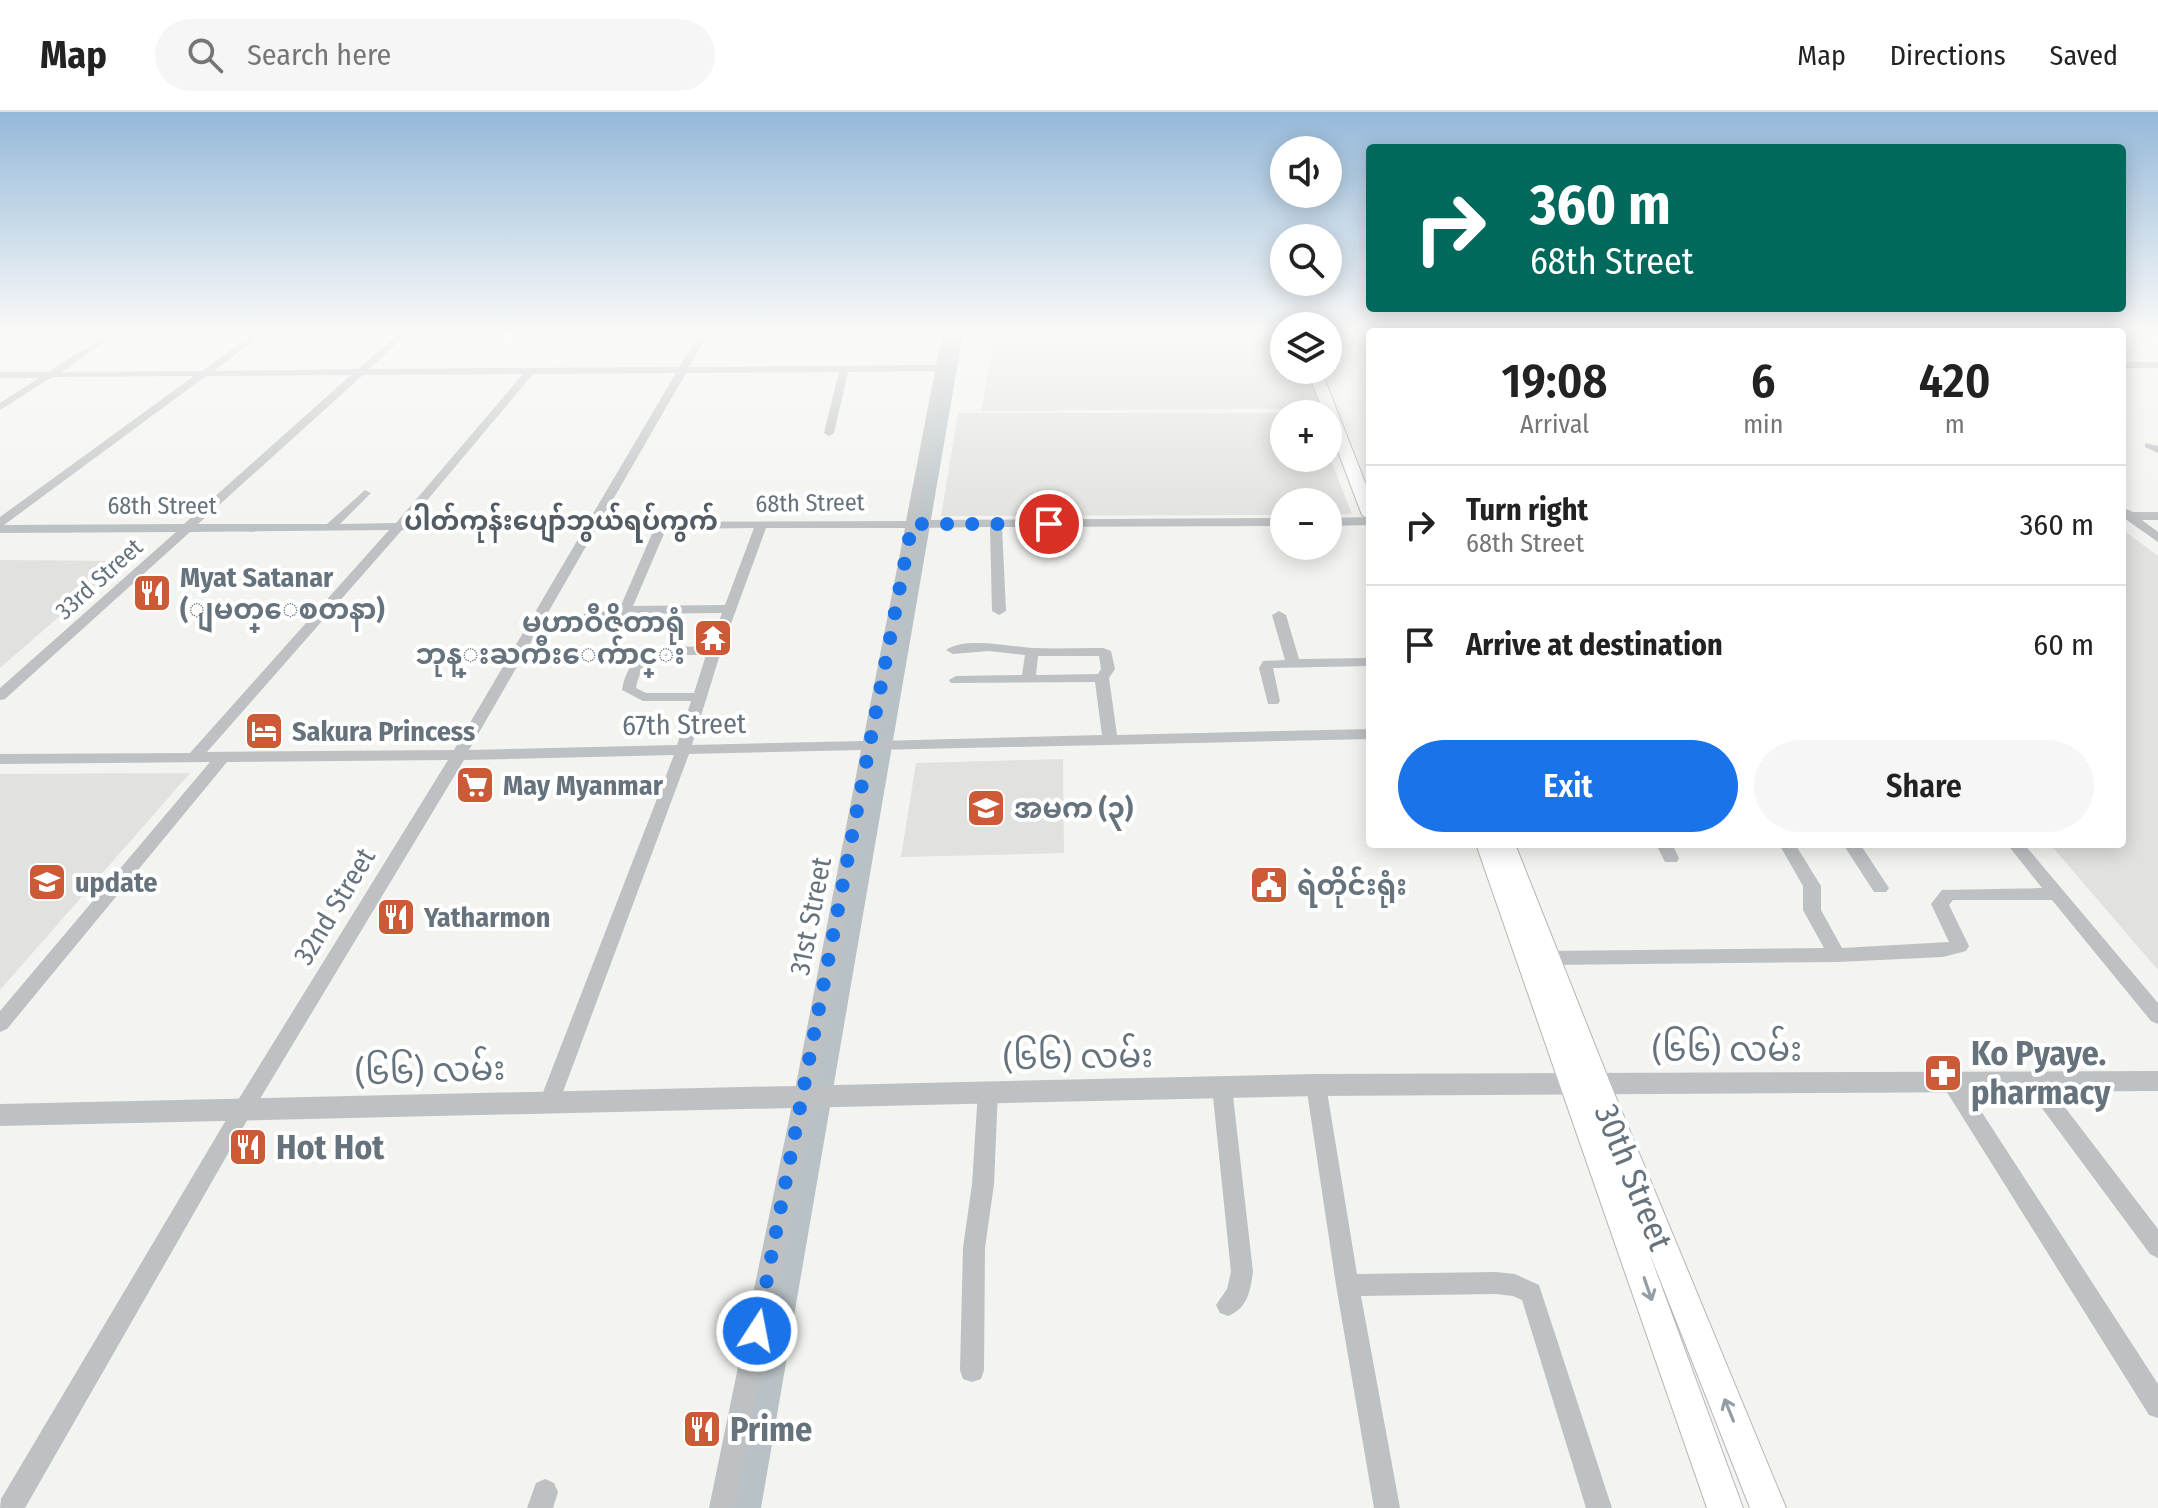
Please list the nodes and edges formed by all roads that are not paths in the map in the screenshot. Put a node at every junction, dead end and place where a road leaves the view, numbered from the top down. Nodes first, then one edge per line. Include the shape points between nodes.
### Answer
1 (172, 398) edge
2 (332, 398) edge
3 (508, 398) edge
4 (668, 398) edge
5 (837, 398) edge
6 (935, 398) edge
7 (1323, 398) edge
8 (829, 433) dead end
9 (1342, 466) edge
10 (1346, 473) junction
11 (365, 493) dead end
12 (2126, 514) edge
13 (2126, 515) edge
14 (2158, 516) edge
15 (1366, 519) edge
16 (1270, 522) edge
17 (1342, 522) edge
18 (1366, 522) edge
19 (0, 523) edge
20 (916, 524) junction
21 (662, 525) junction
22 (761, 525) junction
23 (996, 525) junction
24 (592, 526) junction
25 (330, 527) junction
26 (399, 527) junction
27 (190, 528) junction
28 (0, 529) edge
29 (2158, 538) edge
30 (730, 609) junction
31 (999, 611) dead end
32 (1279, 615) dead end
33 (623, 617) junction
34 (583, 629) dead end
35 (953, 650) dead end
36 (714, 651) junction
37 (1032, 652) junction
38 (1293, 662) junction
39 (1366, 662) edge
40 (1341, 672) dead end
41 (1366, 672) edge
42 (1102, 678) junction
43 (1029, 679) junction
44 (956, 680) dead end
45 (0, 696) edge
46 (699, 697) junction
47 (1273, 701) dead end
48 (1366, 734) edge
49 (1110, 740) junction
50 (872, 746) junction
51 (683, 750) junction
52 (459, 755) junction
53 (194, 757) junction
54 (223, 757) junction
55 (0, 759) edge
56 (1489, 848) edge
57 (1506, 848) edge
58 (1789, 848) edge
59 (1854, 848) edge
60 (2018, 848) edge
61 (1880, 888) dead end
62 (2057, 894) junction
63 (1837, 955) junction
64 (1547, 958) junction
65 (2158, 1016) edge
66 (0, 1024) edge
67 (2158, 1081) edge
68 (2034, 1082) junction
69 (1586, 1083) junction
70 (1952, 1083) junction
71 (1316, 1085) junction
72 (1222, 1087) junction
73 (988, 1091) junction
74 (814, 1095) junction
75 (550, 1100) junction
76 (242, 1111) junction
77 (0, 1115) edge
78 (2158, 1247) edge
79 (1347, 1285) junction
80 (1228, 1305) dead end
81 (972, 1370) dead end
82 (2158, 1406) edge
83 (1709, 1462) junction
84 (1750, 1463) junction
85 (10, 1508) edge
86 (722, 1508) edge
87 (1387, 1508) edge
88 (1599, 1508) edge
89 (1725, 1508) edge
90 (1768, 1508) edge

1 - 19 street
2 - 27 street, 33rd Street
3 - 26 street
4 - 24 street, 32nd Street
5 - 8 street
6 - 20 street, 31st Street
7 - 10 main road
9 - 10 main road
10 - 15 main road via 1349,499
11 - 25 street
12 - 14 street
13 - 29 street
16 - 23 street, 68th Street
17 - 18 street
20 - 22 street, 68th Street
20 - 23 street, 68th Street
20 - 50 street, 31st Street
21 - 22 street, 68th Street
21 - 24 street, 68th Street
21 - 33 street
22 - 30 street
23 - 31 street
24 - 26 street, 68th Street
24 - 52 street, 32nd Street
25 - 26 street, 68th Street
25 - 27 street, 68th Street
26 - 53 street
27 - 28 street, 68th Street
27 - 45 street, 33rd Street
30 - 33 street
30 - 36 street
32 - 38 street
33 - 34 street via 590,616
35 - 37 street
36 - 46 street
36 - 46 street via 644,656 629,682 629,690 643,697
37 - 42 street via 1103,652 1108,669
37 - 43 street
38 - 39 street
38 - 47 street via 1267,666
40 - 41 street
42 - 43 street
42 - 49 street
43 - 44 street
46 - 51 street
48 - 49 street, 67th Street
49 - 50 street, 67th Street
50 - 51 street, 67th Street
50 - 74 street, 31st Street
51 - 52 street, 67th Street
51 - 75 street
52 - 54 street, 67th Street
52 - 76 street, 32nd Street
53 - 54 street, 67th Street
53 - 55 street, 67th Street
54 - 66 street
56 - 69 main road, 30th Street
57 - 64 main road, 30th Street
58 - 63 street via 1812,886 1812,910
59 - 61 street
60 - 62 street
62 - 63 street via 1948,894 1940,904 1960,946 1955,949
62 - 65 street
63 - 64 street
64 - 69 main road, 30th Street
67 - 68 street, (၆၆) လမ်း
68 - 70 street, (၆၆) လမ်း
68 - 78 street
69 - 70 street, (၆၆) လမ်း
69 - 71 street, (၆၆) လမ်း
69 -> 83 main road, 30th Street
84 -> 69 main road, 30th Street
70 - 82 street
71 - 72 street, (၆၆) လမ်း
71 - 79 street
72 - 73 street, (၆၆) လမ်း
72 - 80 street via 1242,1272 1238,1294
73 - 74 street, (၆၆) လမ်း
73 - 81 street via 974,1248
74 - 75 street, (၆၆) လမ်း
74 - 86 street, 31st Street
75 - 76 street, (၆၆) လမ်း
76 - 77 street, (၆၆) လမ်း
76 - 85 street, 32nd Street
79 - 87 street
79 - 88 street via 1496,1283 1531,1293
83 - 84 main road
83 - 89 main road, 30th Street
84 - 90 main road, 30th Street

